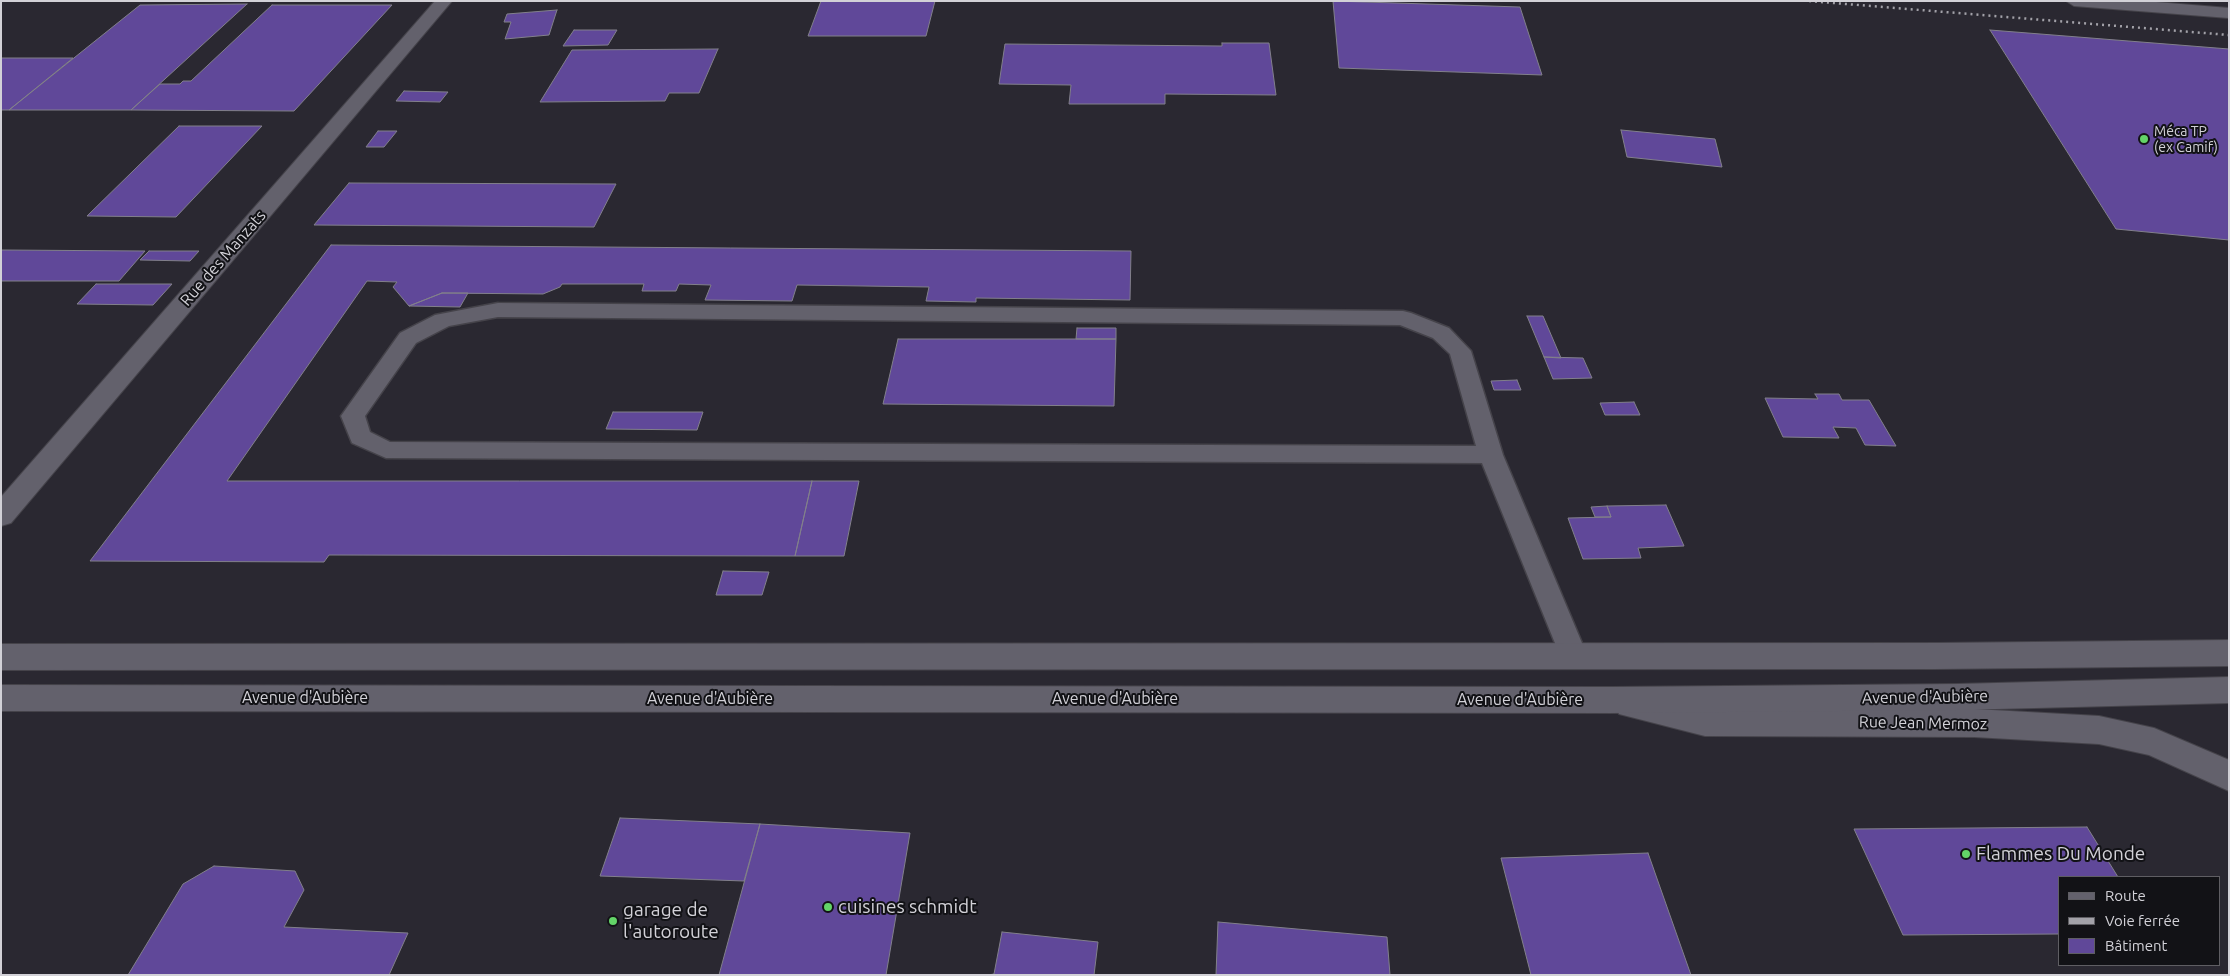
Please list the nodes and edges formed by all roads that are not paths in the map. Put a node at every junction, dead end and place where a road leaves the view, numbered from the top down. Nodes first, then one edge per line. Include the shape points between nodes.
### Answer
1 (444, 1) edge
2 (2074, 1) edge
3 (2229, 13) edge
4 (1491, 455) junction
5 (1, 516) edge
6 (2229, 653) edge
7 (1573, 655) junction
8 (1, 657) edge
9 (2229, 690) edge
10 (1, 698) edge
11 (1612, 700) junction
12 (2229, 776) edge

1 - 5 main road, Rue des Manzats
2 - 3 main road
4 - 4 lane via 386,450 360,437 353,416 408,338 443,320 498,310 1403,318 1441,333 1460,351
4 - 7 lane
6 - 7 main road
7 - 8 main road
9 - 11 main road, Avenue d'Aubière
10 - 11 main road, Avenue d'Aubière
11 - 12 main road, Rue Jean Mermoz via 1705,722 1974,723 2099,730 2154,742

